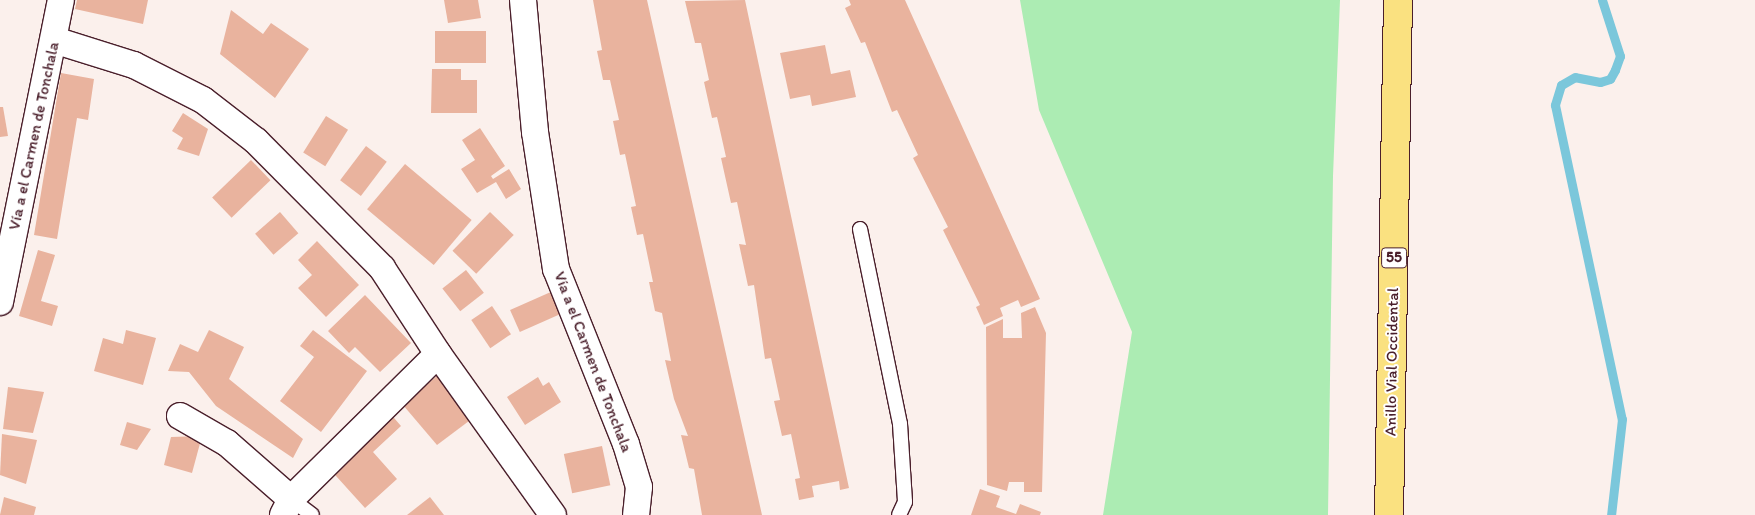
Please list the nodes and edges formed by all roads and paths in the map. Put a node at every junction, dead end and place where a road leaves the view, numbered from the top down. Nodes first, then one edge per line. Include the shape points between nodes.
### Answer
1 (61, 0) edge
2 (523, 0) edge
3 (1398, 0) edge
4 (54, 40) junction
5 (860, 229) dead end
6 (0, 302) edge
7 (438, 354) junction
8 (180, 416) dead end
9 (287, 507) edge
10 (312, 515) edge
11 (553, 515) edge
12 (636, 515) edge
13 (899, 515) edge
14 (1389, 515) edge

1 - 4 street, Vía a el Carmen de Tonchala
2 - 12 street, Vía a el Carmen de Tonchala via 535,132 556,269 626,444 639,487
3 - 14 highway, Anillo Vial Occidental / 55
4 - 6 street, Vía a el Carmen de Tonchala
4 - 7 street via 134,65 204,100 256,141 382,268
5 - 13 lane via 900,424 905,502
7 - 9 street
7 - 11 street
8 - 9 street via 226,442
9 - 10 lane

